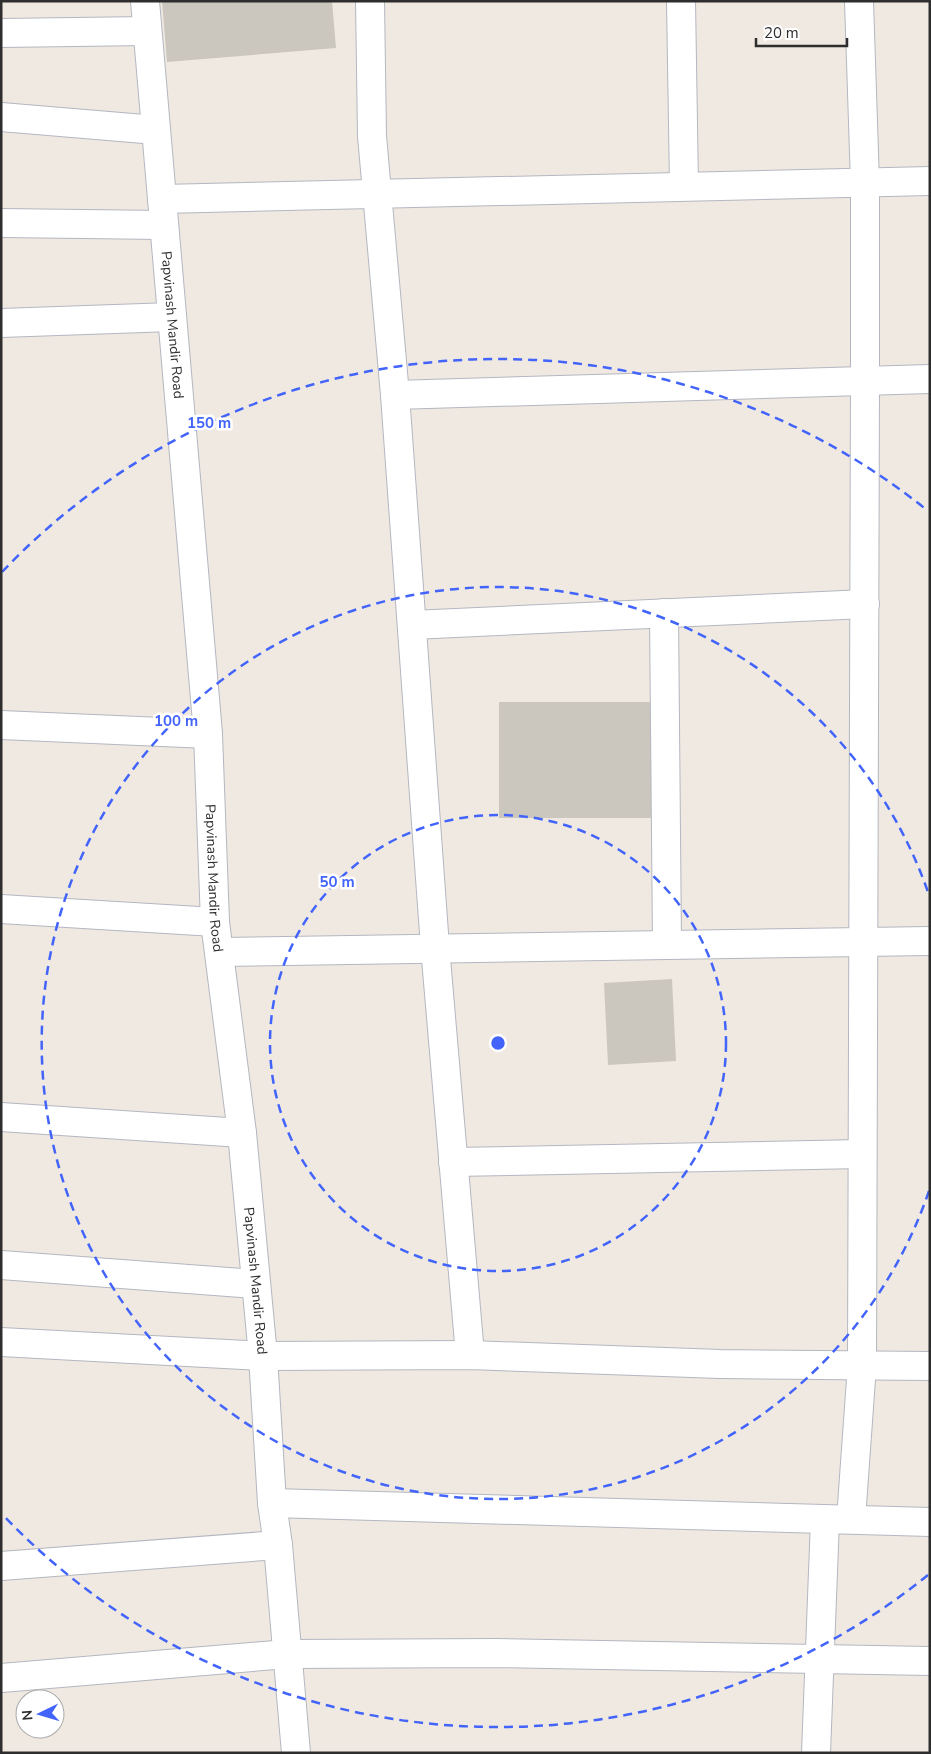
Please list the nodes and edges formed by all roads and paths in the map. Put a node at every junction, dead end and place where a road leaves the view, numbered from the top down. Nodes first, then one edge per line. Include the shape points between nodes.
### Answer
1 (144, 1) edge
2 (370, 1) edge
3 (681, 1) edge
4 (859, 1) edge
5 (147, 31) junction
6 (1, 33) edge
7 (1, 117) edge
8 (156, 130) junction
9 (930, 181) edge
10 (865, 183) junction
11 (684, 186) junction
12 (377, 193) junction
13 (163, 212) junction
14 (1, 223) edge
15 (172, 317) junction
16 (1, 322) edge
17 (930, 379) edge
18 (865, 381) junction
19 (395, 395) junction
20 (865, 604) junction
21 (664, 613) junction
22 (412, 625) junction
23 (1, 725) edge
24 (208, 734) junction
25 (1, 909) edge
26 (215, 922) junction
27 (930, 940) edge
28 (863, 941) junction
29 (667, 944) junction
30 (435, 947) junction
31 (220, 952) junction
32 (1, 1117) edge
33 (242, 1134) junction
34 (862, 1154) junction
35 (453, 1162) junction
36 (1, 1265) edge
37 (255, 1284) junction
38 (1, 1342) edge
39 (470, 1354) junction
40 (263, 1356) junction
41 (862, 1365) junction
42 (930, 1366) edge
43 (272, 1503) junction
44 (838, 1519) junction
45 (930, 1522) edge
46 (278, 1545) junction
47 (1, 1566) edge
48 (287, 1654) junction
49 (820, 1660) junction
50 (930, 1661) edge
51 (1, 1678) edge
52 (296, 1753) edge
53 (816, 1753) edge

1 - 5 street, Papvinash Mandir Road
2 - 12 street via 372,136
3 - 11 street
4 - 10 street
5 - 6 street
5 - 8 street, Papvinash Mandir Road
7 - 8 street
8 - 13 street, Papvinash Mandir Road
9 - 10 street
10 - 11 street
10 - 18 street
11 - 12 street
12 - 13 street
12 - 19 street
13 - 14 street
13 - 15 street, Papvinash Mandir Road
15 - 16 street
15 - 24 street, Papvinash Mandir Road
17 - 18 street
18 - 19 street
18 - 20 street
19 - 22 street
20 - 21 street
20 - 28 street
21 - 22 street
21 - 29 street
22 - 30 street
23 - 24 street
24 - 26 street, Papvinash Mandir Road
25 - 26 street
26 - 31 street, Papvinash Mandir Road
27 - 28 street
28 - 29 street
28 - 34 street
29 - 30 street
30 - 31 street
30 - 35 street
31 - 33 street, Papvinash Mandir Road
32 - 33 street
33 - 37 street, Papvinash Mandir Road
34 - 35 street
34 - 41 street
35 - 39 street
36 - 37 street
37 - 40 street, Papvinash Mandir Road
38 - 40 street
39 - 40 street
39 - 41 street via 720,1364
40 - 43 street, Papvinash Mandir Road
41 - 42 street
41 - 44 street
43 - 44 street
43 - 46 street, Papvinash Mandir Road
44 - 45 street
44 - 49 street
46 - 47 street
46 - 48 street, Papvinash Mandir Road
48 - 49 street
48 - 51 street
48 - 52 street, Papvinash Mandir Road
49 - 50 street
49 - 53 street

